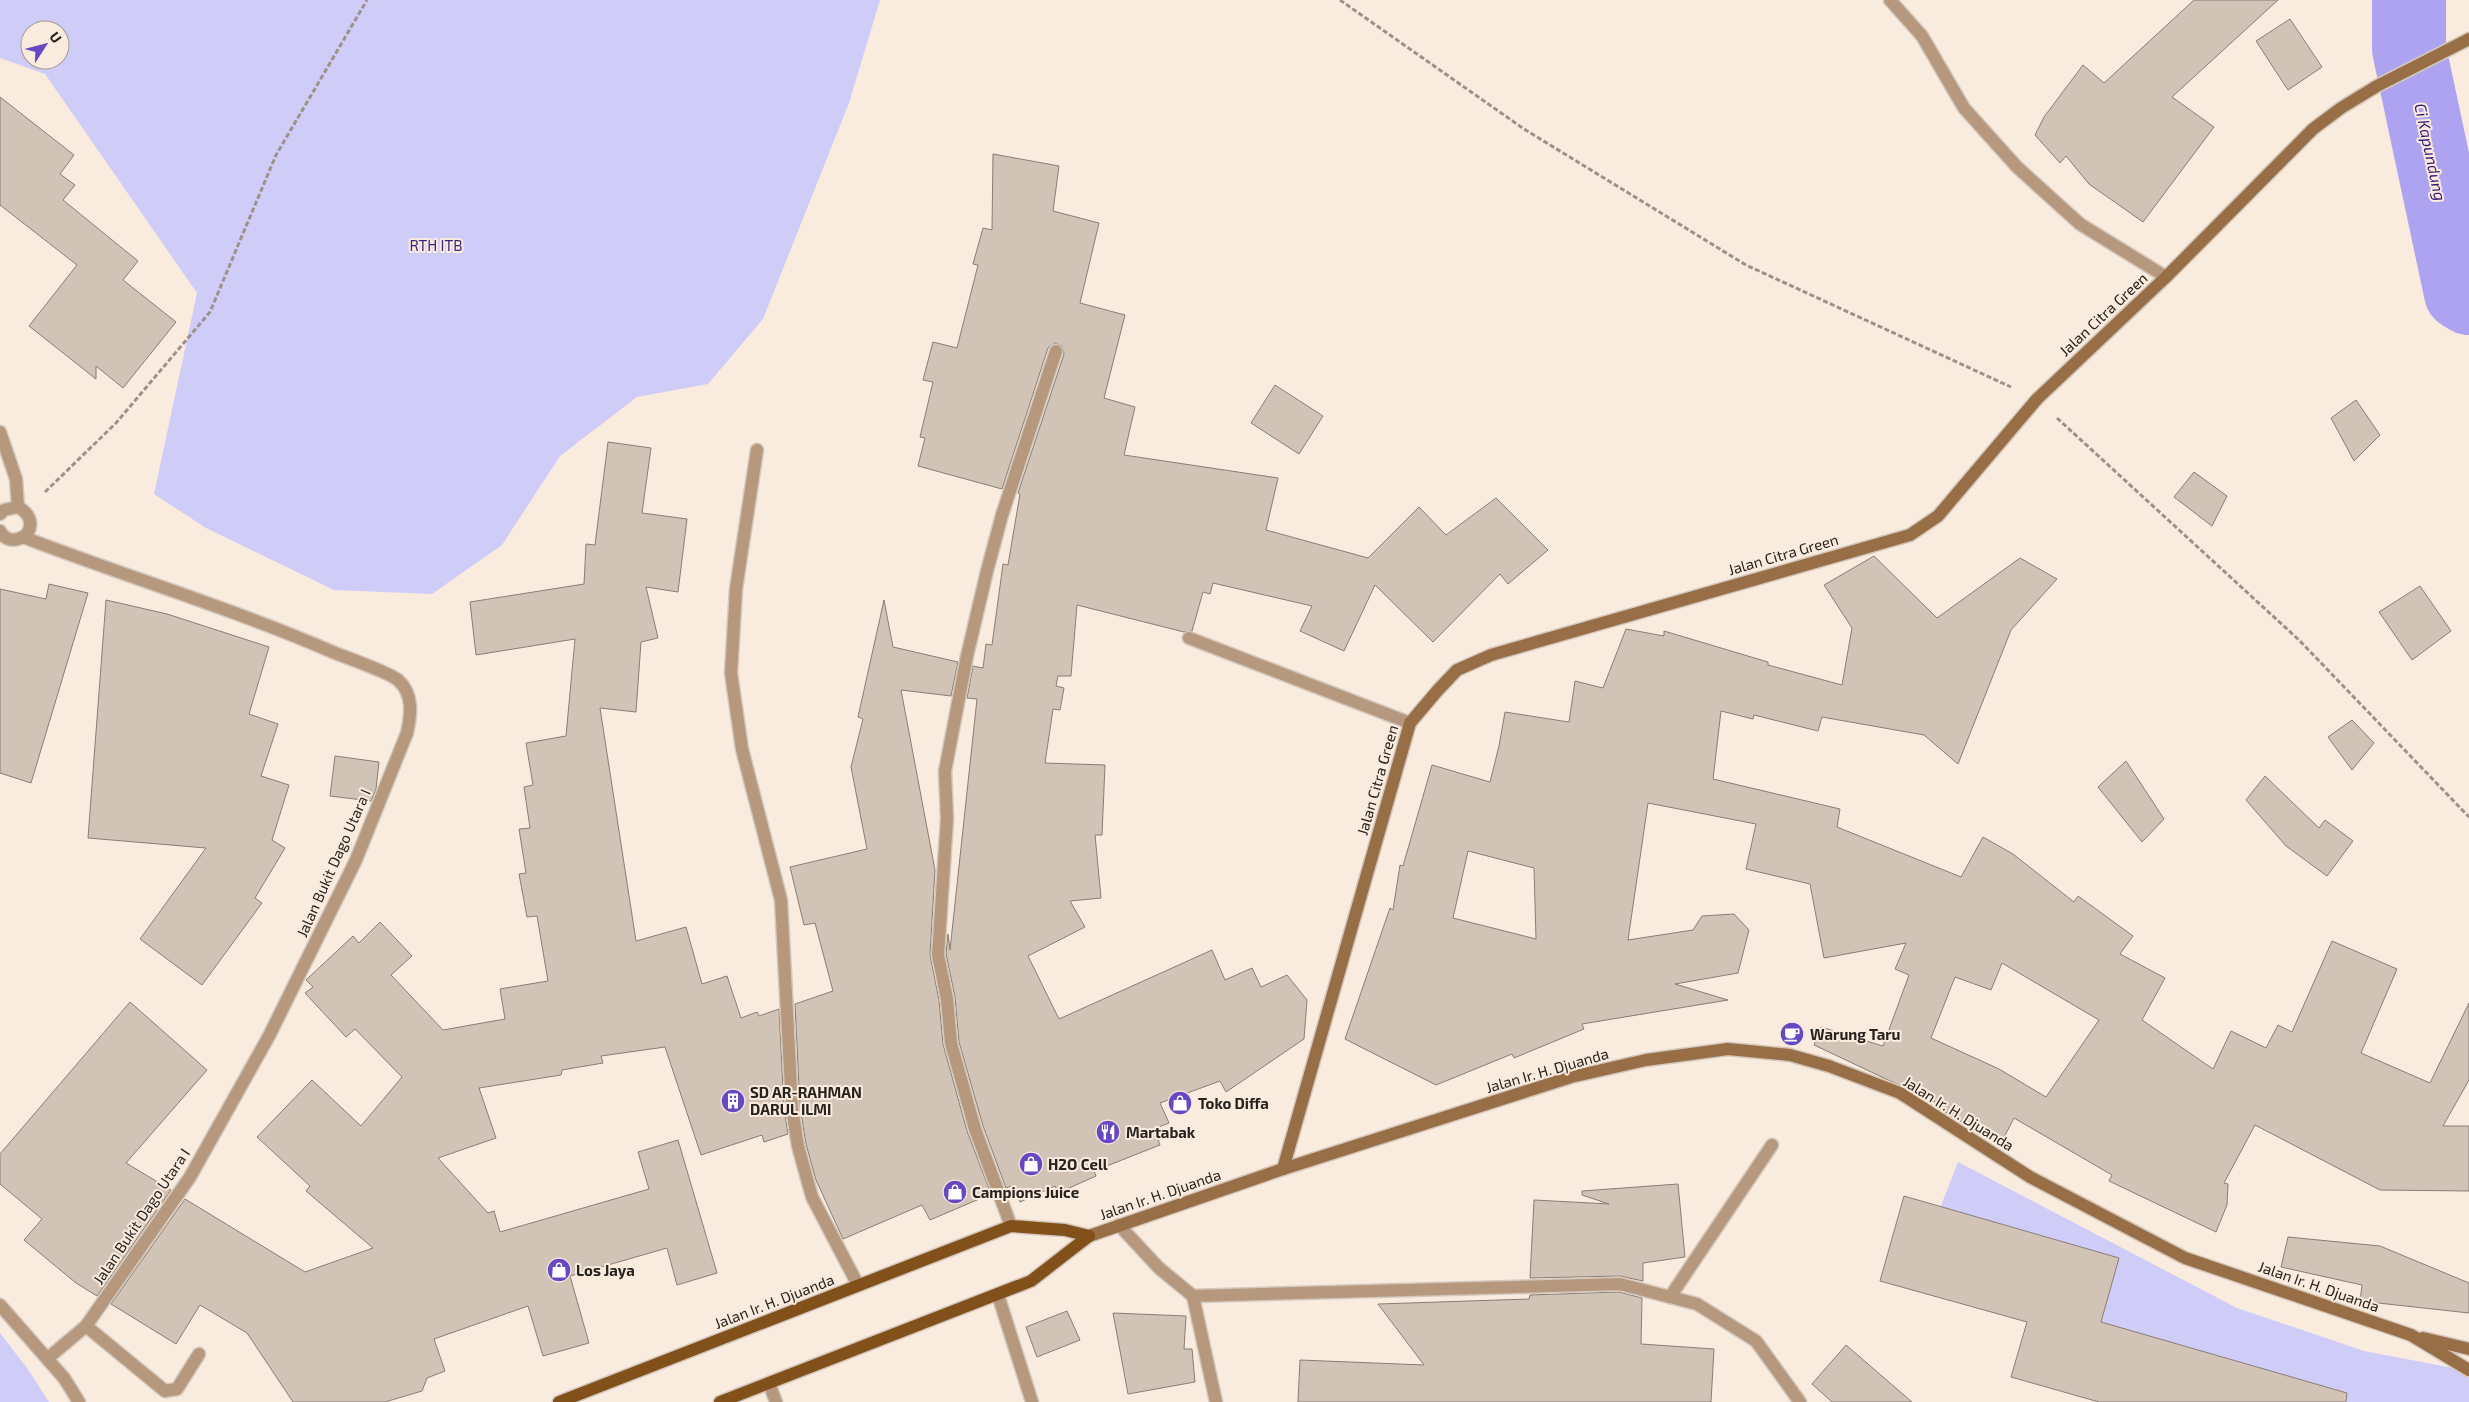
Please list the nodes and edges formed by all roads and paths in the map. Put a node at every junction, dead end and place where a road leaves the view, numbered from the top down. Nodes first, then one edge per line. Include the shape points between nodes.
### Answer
1 (367, 0) edge
2 (1340, 0) edge
3 (1890, 0) edge
4 (2468, 39) edge
5 (2166, 277) junction
6 (1056, 351) dead end
7 (2037, 399) junction
8 (0, 432) edge
9 (757, 450) dead end
10 (22, 509) junction
11 (0, 514) edge
12 (0, 531) edge
13 (23, 537) junction
14 (1189, 638) dead end
15 (1410, 723) junction
16 (2469, 817) edge
17 (1772, 1145) dead end
18 (1283, 1170) junction
19 (1119, 1225) junction
20 (1011, 1226) junction
21 (1089, 1236) junction
22 (858, 1285) junction
23 (998, 1294) junction
24 (1193, 1296) junction
25 (1670, 1297) junction
26 (0, 1304) edge
27 (86, 1326) junction
28 (2411, 1335) junction
29 (2469, 1349) edge
30 (199, 1354) dead end
31 (48, 1358) junction
32 (2469, 1370) edge
33 (768, 1383) junction
34 (79, 1402) edge
35 (559, 1402) edge
36 (720, 1402) edge
37 (776, 1402) edge
38 (1032, 1402) edge
39 (1216, 1402) edge
40 (1800, 1402) edge

1 - 10 path via 276,156 210,312 116,423
2 - 7 path via 1524,129 1746,265
3 - 5 street via 1922,36 1964,108 2018,167 2080,224
4 - 5 street, Jalan Citra Green via 2376,86 2313,129
5 - 7 street, Jalan Citra Green
6 - 20 street via 987,571 945,771 947,819 938,954 947,999 950,1043 975,1130
7 - 15 street, Jalan Citra Green via 1938,516 1910,535 1491,656 1458,670
7 - 16 path via 2300,640
8 - 10 street
9 - 22 street via 736,589 731,673 742,749 781,900 792,1108 798,1146 812,1198
10 - 11 street via 4,510
10 - 13 street via 30,525
12 - 13 street, Jalan Bukit Dago Utara I via 9,539
13 - 27 street, Jalan Bukit Dago Utara I via 276,628 398,680 410,700 407,733 356,860 270,1036 190,1177
14 - 15 street
15 - 18 street, Jalan Citra Green
17 - 25 street
18 - 19 street, Jalan Ir. H. Djuanda
18 - 28 street, Jalan Ir. H. Djuanda via 1570,1077 1646,1060 1728,1050 1790,1055 1900,1093 2030,1177 2185,1258
19 - 21 street, Jalan Ir. H. Djuanda
19 - 24 street via 1158,1268
20 - 21 main road, Jalan Ir. H. Djuanda via 1065,1230
20 - 22 main road, Jalan Ir. H. Djuanda
21 - 23 main road, Jalan Ir. H. Djuanda via 1031,1281
22 - 35 main road, Jalan Ir. H. Djuanda
23 - 33 main road, Jalan Ir. H. Djuanda
23 - 38 street
24 - 25 street via 1620,1284
24 - 39 street
25 - 40 street via 1697,1304 1756,1341
26 - 31 street
27 - 30 street via 165,1392 177,1389
27 - 31 street, Jalan Bukit Dago Utara I
28 - 29 street
28 - 32 street, Jalan Ir. H. Djuanda
31 - 34 street
33 - 36 main road, Jalan Ir. H. Djuanda
33 - 37 street

